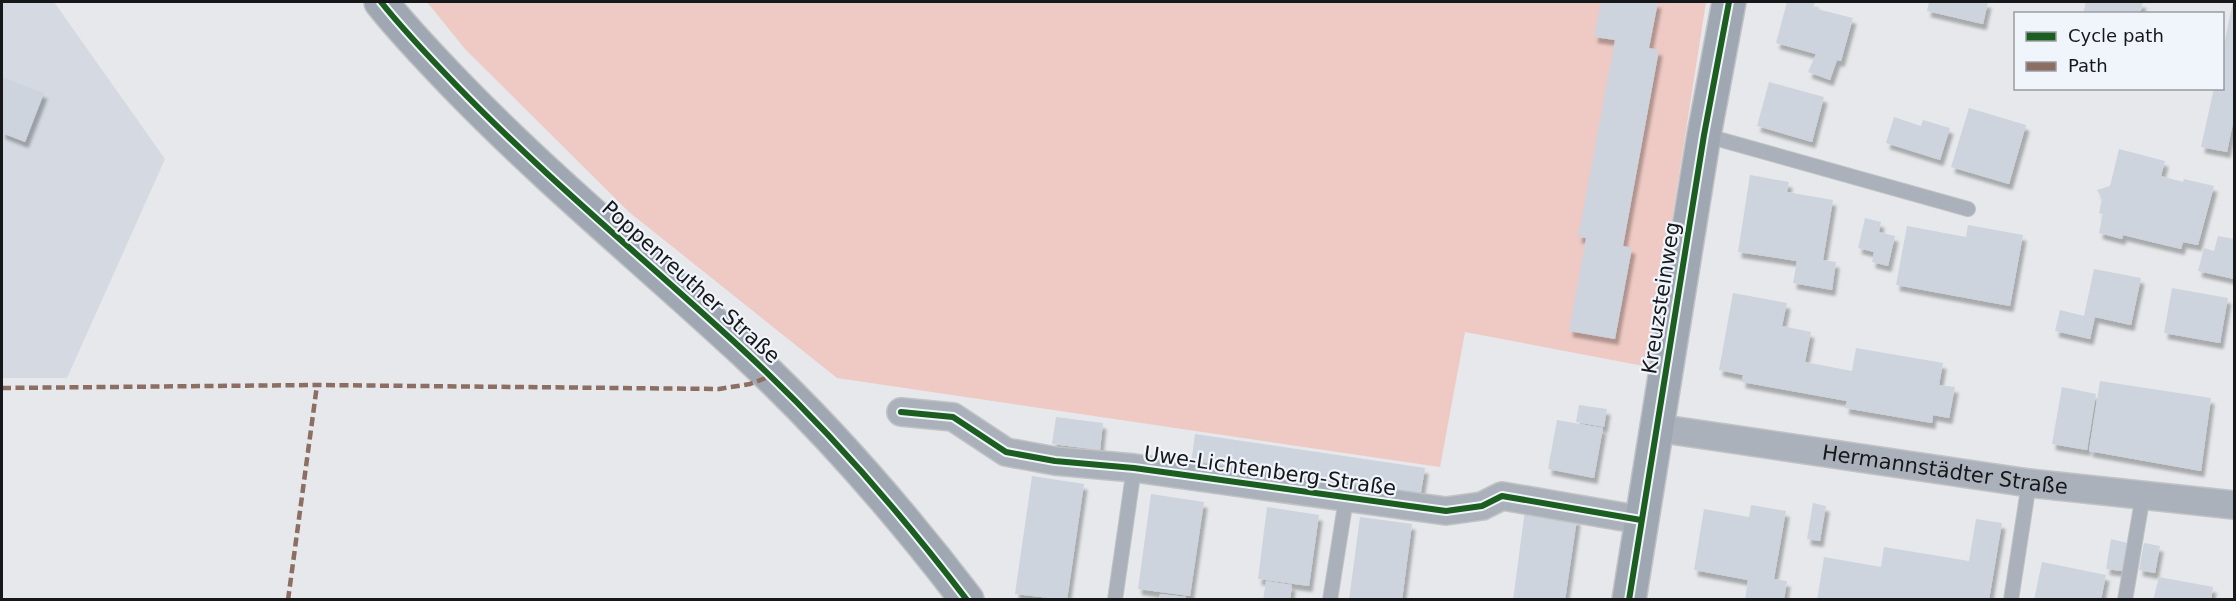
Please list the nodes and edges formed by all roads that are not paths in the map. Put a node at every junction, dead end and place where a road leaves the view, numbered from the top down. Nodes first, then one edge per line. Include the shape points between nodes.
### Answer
1 (381, 2) edge
2 (1729, 2) edge
3 (1704, 135) junction
4 (1968, 209) dead end
5 (901, 412) dead end
6 (1657, 428) junction
7 (1134, 468) junction
8 (2029, 483) junction
9 (2143, 495) junction
10 (1346, 499) junction
11 (2235, 505) edge
12 (1641, 520) junction
13 (967, 600) edge
14 (1114, 600) edge
15 (1330, 600) edge
16 (1629, 600) edge
17 (2011, 600) edge
18 (2125, 600) edge

1 - 13 street, Poppenreuther Straße via 441,70 525,154 822,427
2 - 3 street, Kreuzsteinweg
3 - 4 lane
3 - 6 street, Kreuzsteinweg
5 - 7 street, Uwe-Lichtenberg-Straße via 953,417 1006,452
6 - 8 street, Hermannstädter Straße
6 - 12 street, Kreuzsteinweg
7 - 10 street, Uwe-Lichtenberg-Straße
7 - 14 lane
8 - 9 street, Hermannstädter Straße
8 - 17 lane
9 - 11 street, Hermannstädter Straße
9 - 18 lane
10 - 12 street, Uwe-Lichtenberg-Straße via 1446,512 1482,506 1502,496
10 - 15 lane
12 - 16 street, Kreuzsteinweg

